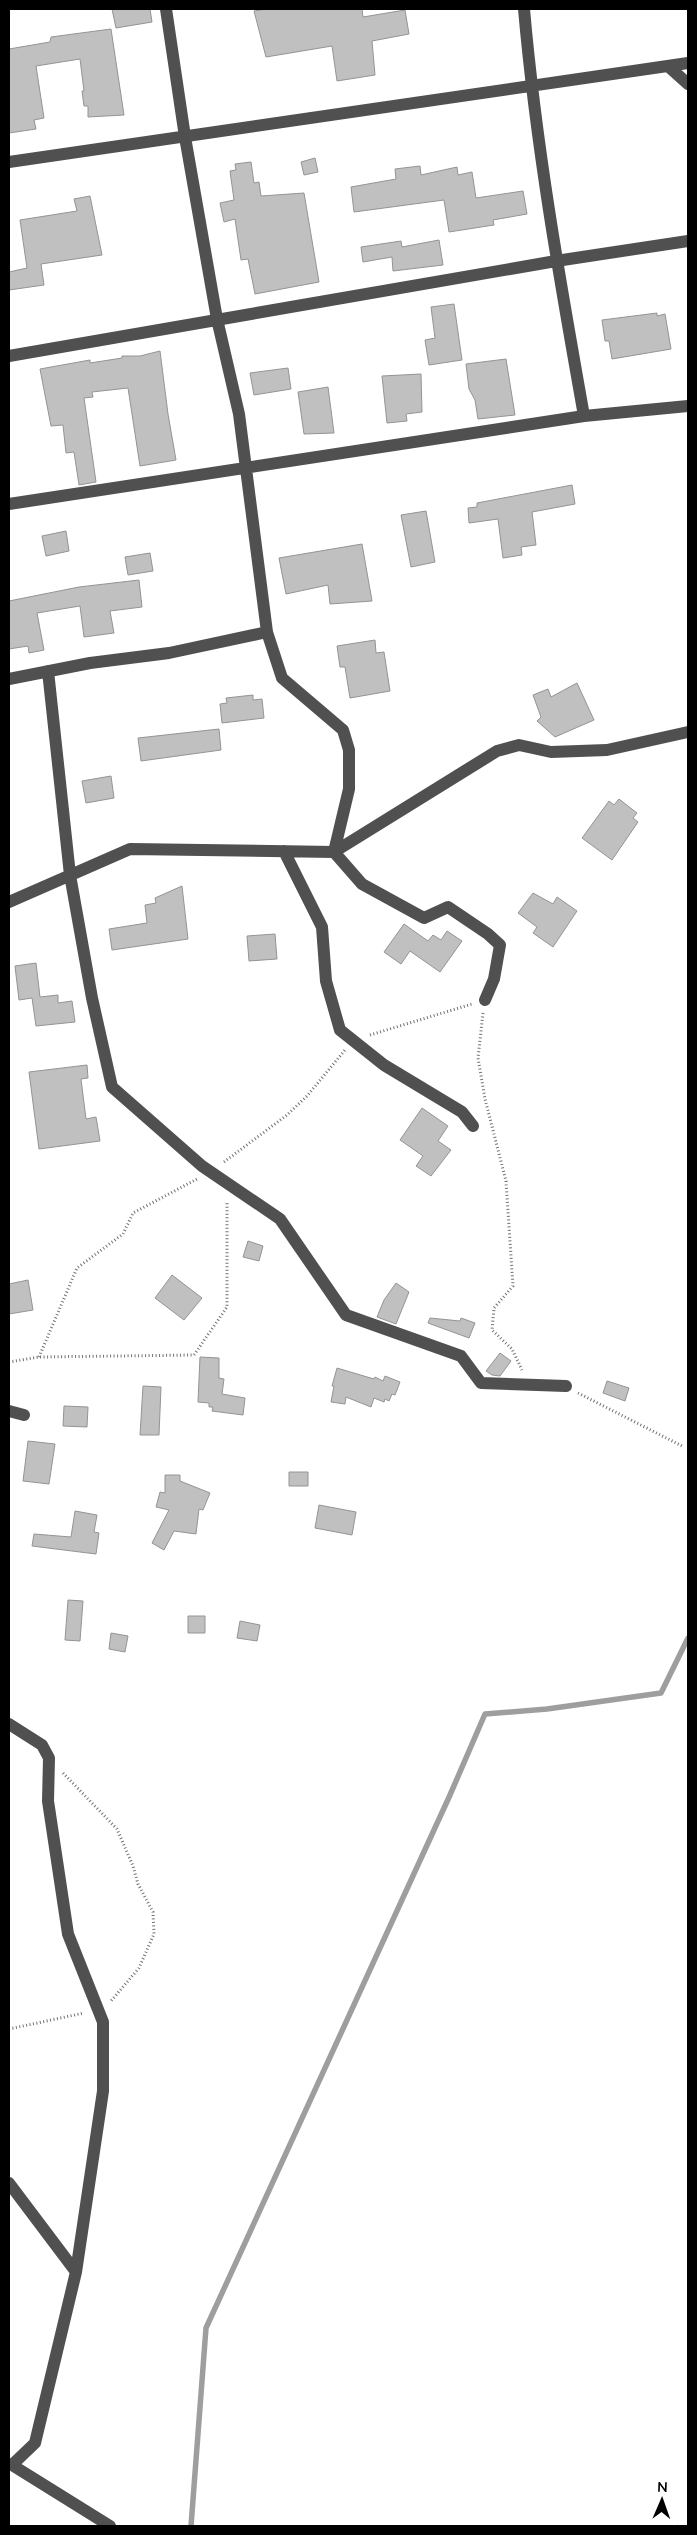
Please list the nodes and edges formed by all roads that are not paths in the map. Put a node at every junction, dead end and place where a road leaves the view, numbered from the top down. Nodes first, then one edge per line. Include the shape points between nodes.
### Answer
1 (166, 9) edge
2 (524, 9) edge
3 (688, 63) edge
4 (668, 66) junction
5 (688, 84) edge
6 (530, 85) junction
7 (184, 138) junction
8 (9, 162) edge
9 (688, 242) edge
10 (556, 260) junction
11 (217, 319) junction
12 (9, 356) edge
13 (688, 406) edge
14 (584, 416) junction
15 (246, 466) junction
16 (9, 504) edge
17 (267, 632) junction
18 (48, 672) junction
19 (9, 679) edge
20 (688, 732) edge
21 (284, 851) junction
22 (334, 852) junction
23 (70, 875) junction
24 (9, 902) edge
25 (485, 1000) road end
26 (473, 1126) dead end
27 (566, 1386) road end
28 (9, 1411) edge
29 (24, 1415) dead end
30 (9, 1724) edge
31 (9, 2183) edge
32 (76, 2272) junction
33 (11, 2465) edge
34 (110, 2526) edge

1 - 7 street
2 - 6 street
3 - 4 street
4 - 5 street
4 - 6 street
6 - 7 street
6 - 10 street
7 - 8 street
7 - 11 street
9 - 10 street
10 - 11 street
10 - 14 street
11 - 12 street
11 - 15 street via 239,414
13 - 14 street
14 - 15 street
15 - 16 street
15 - 17 street
17 - 18 street via 169,653
17 - 22 street via 282,678 344,730 349,750 349,789
18 - 19 street
18 - 23 street
20 - 22 street via 607,750 551,752 519,745 497,751
21 - 22 street
21 - 23 street via 130,849
21 - 26 street via 322,927 326,981 340,1030 384,1065 462,1112
22 - 25 street via 362,884 397,905 424,918 448,906 500,945 494,979
23 - 24 street
23 - 27 street via 112,1087 211,1172 280,1219 346,1315 461,1356 481,1383
28 - 29 street
30 - 32 street via 42,1745 49,1758 48,1801 68,1934 103,2022 103,2091
31 - 32 street
32 - 33 street via 35,2443
33 - 34 street

